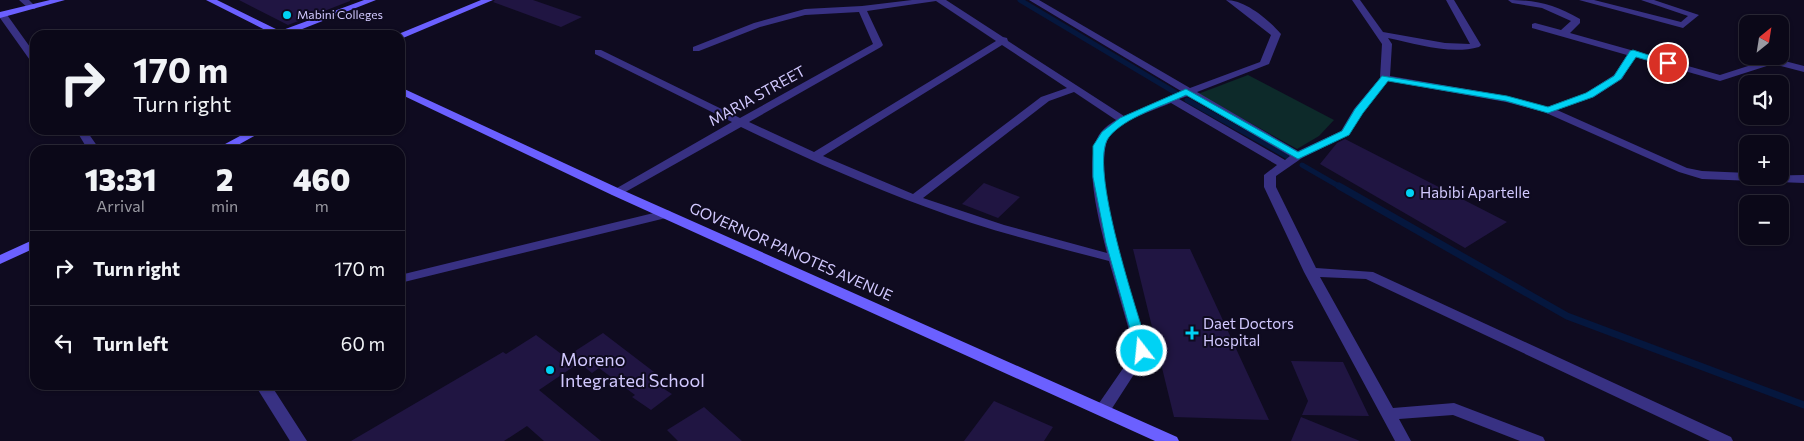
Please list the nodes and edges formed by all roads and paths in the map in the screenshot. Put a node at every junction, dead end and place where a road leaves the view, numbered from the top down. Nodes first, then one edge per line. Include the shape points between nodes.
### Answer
1 (23, 0) edge
2 (61, 0) edge
3 (210, 0) edge
4 (372, 0) edge
5 (489, 0) edge
6 (933, 0) edge
7 (940, 0) edge
8 (1033, 0) edge
9 (1230, 0) edge
10 (1356, 0) edge
11 (1450, 0) edge
12 (1512, 0) edge
13 (1583, 0) edge
14 (1644, 0) edge
15 (32, 7) junction
16 (862, 9) junction
17 (1, 14) edge
18 (1535, 26) dead end
19 (271, 30) edge
20 (294, 30) edge
21 (1564, 33) junction
22 (405, 34) edge
23 (1380, 34) junction
24 (1004, 40) junction
25 (696, 49) dead end
26 (598, 52) dead end
27 (1633, 53) junction
28 (30, 55) edge
29 (1804, 69) edge
30 (1385, 78) junction
31 (1076, 88) junction
32 (405, 92) edge
33 (1186, 92) junction
34 (1171, 98) junction
35 (1548, 110) junction
36 (1123, 120) junction
37 (739, 123) junction
38 (250, 135) edge
39 (230, 145) edge
40 (1298, 156) junction
41 (814, 158) junction
42 (1284, 164) junction
43 (1804, 179) edge
44 (616, 192) junction
45 (916, 198) junction
46 (666, 214) junction
47 (30, 245) edge
48 (1116, 258) junction
49 (0, 260) edge
50 (1311, 272) junction
51 (405, 278) edge
52 (266, 390) edge
53 (1103, 409) junction
54 (1390, 414) junction
55 (299, 441) edge
56 (1171, 441) edge
57 (1404, 441) edge
58 (1537, 441) edge
59 (1725, 441) edge

1 - 15 street
2 - 15 main road
3 - 19 main road
4 - 20 main road
5 - 22 main road
6 - 16 street
7 - 24 street
8 - 33 street
9 - 33 street via 1276,34 1264,64
10 - 23 street
11 - 23 street via 1476,45 1469,48
12 - 21 street via 1552,7 1577,21
13 - 14 street via 1683,25 1694,15
15 - 17 main road
16 - 25 street via 786,16
16 - 37 street, MARIA STREET via 878,46
17 - 28 street
18 - 21 street
21 - 27 street
23 - 30 street via 1387,44
24 - 31 street
24 - 41 street
26 - 37 street
27 - 29 street via 1720,78 1773,61
27 - 35 street via 1618,78 1590,95
30 - 35 street via 1507,99
30 - 40 street via 1345,133
31 - 36 street
31 - 45 street via 1046,99
32 - 44 main road, GOVERNOR PANOTES AVENUE
33 - 34 street
33 - 40 street
34 - 36 street
34 - 42 street
35 - 43 street via 1683,170 1702,175
36 - 48 street via 1105,134 1098,146 1097,159
37 - 41 street
37 - 44 street, MARIA STREET
38 - 39 main road
40 - 42 street
41 - 45 street
42 - 50 street via 1270,175 1270,187
44 - 46 main road, GOVERNOR PANOTES AVENUE
45 - 48 street via 1019,234
46 - 51 street
46 - 53 main road, GOVERNOR PANOTES AVENUE
47 - 49 main road
48 - 53 street via 1142,351
50 - 54 street
50 - 59 street via 1368,275
52 - 55 street
53 - 56 main road, GOVERNOR PANOTES AVENUE
54 - 57 street
54 - 58 street via 1454,409

